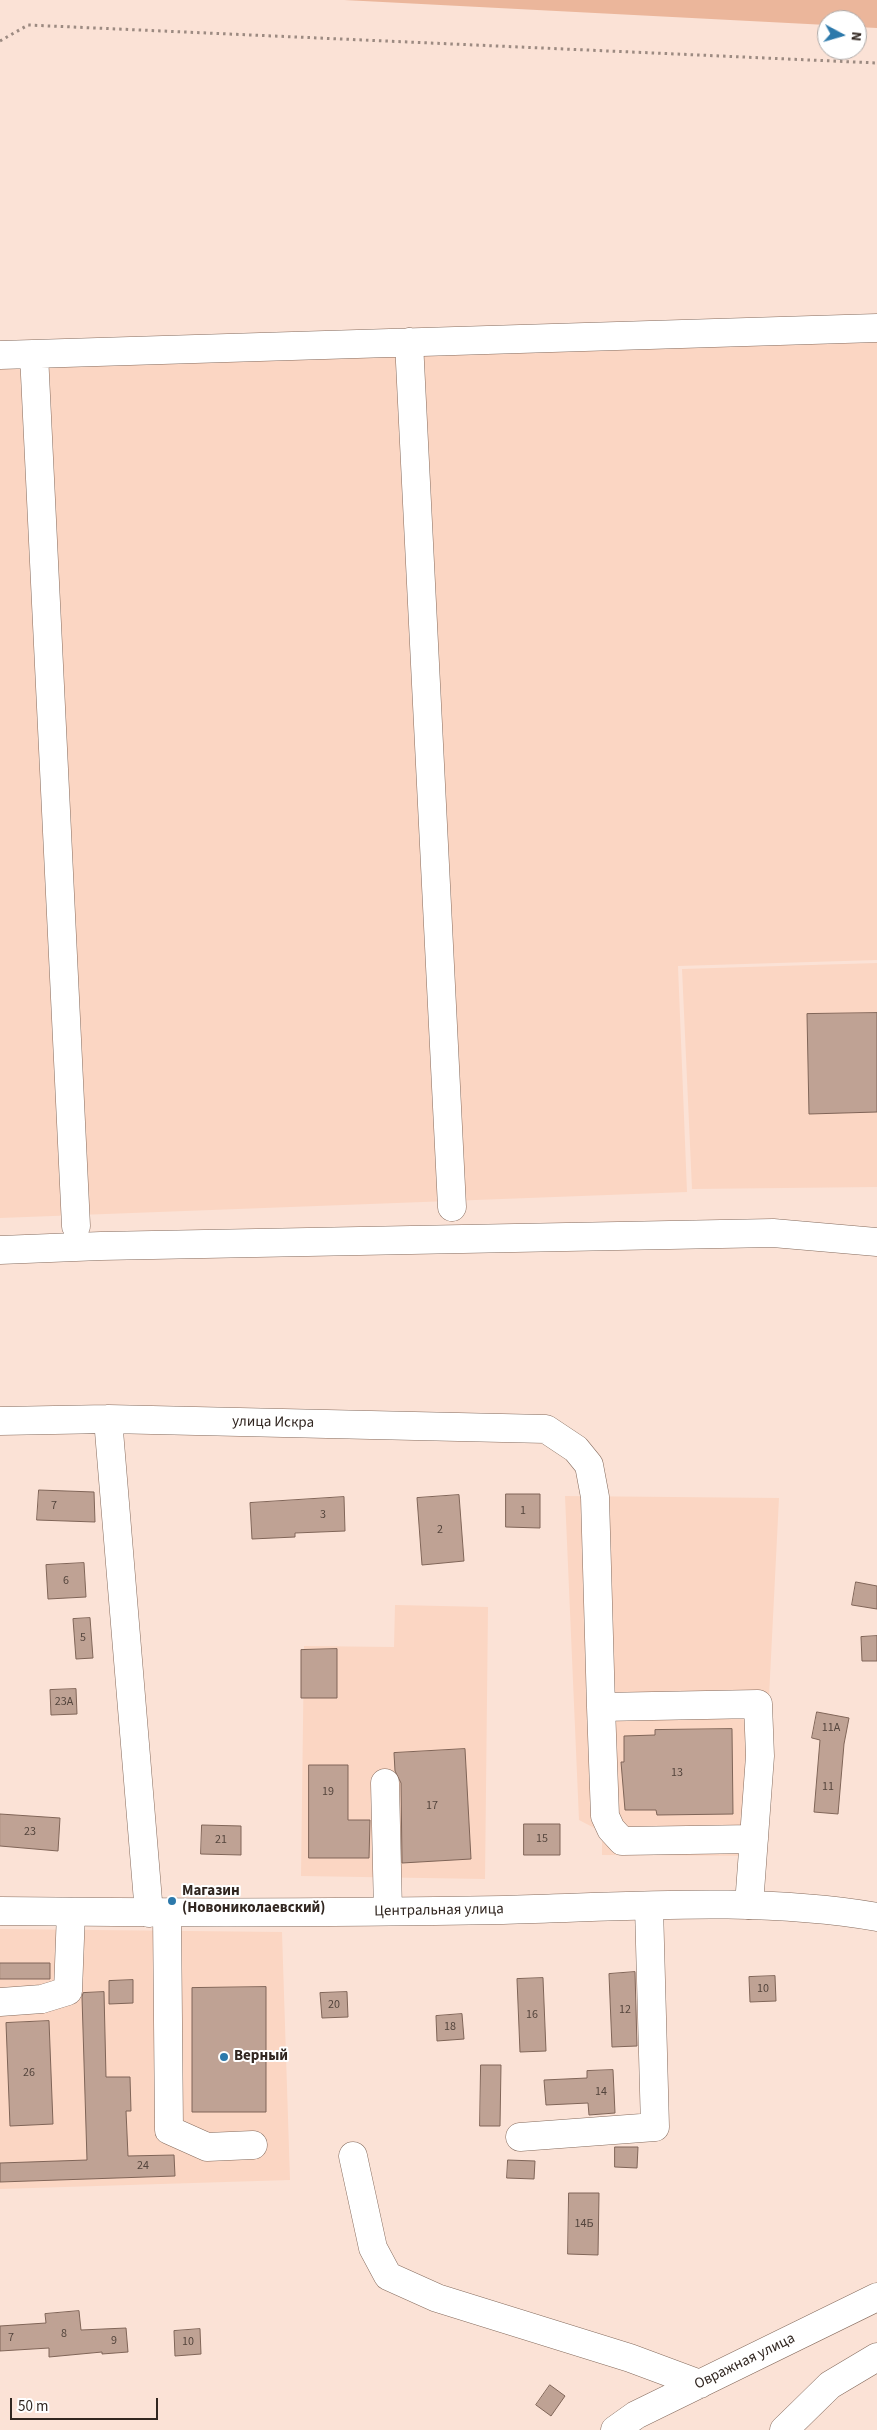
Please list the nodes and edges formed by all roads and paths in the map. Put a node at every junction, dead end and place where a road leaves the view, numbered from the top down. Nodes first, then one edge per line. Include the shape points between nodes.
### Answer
1 (0, 42) edge
2 (877, 63) edge
3 (877, 328) edge
4 (409, 342) junction
5 (34, 354) junction
6 (0, 355) edge
7 (452, 1207) dead end
8 (76, 1226) dead end
9 (877, 1242) edge
10 (0, 1250) edge
11 (108, 1419) junction
12 (0, 1421) edge
13 (601, 1707) junction
14 (385, 1783) dead end
15 (754, 1839) junction
16 (749, 1905) junction
17 (649, 1907) junction
18 (0, 1911) edge
19 (388, 1911) junction
20 (71, 1912) junction
21 (158, 1913) junction
22 (877, 1918) edge
23 (0, 2002) edge
24 (520, 2137) dead end
25 (253, 2145) dead end
26 (353, 2156) dead end
27 (877, 2297) edge
28 (877, 2357) edge
29 (700, 2384) junction
30 (615, 2430) edge
31 (784, 2430) edge

1 - 2 path via 28,25
3 - 4 street
4 - 5 street
4 - 7 street
5 - 6 street
5 - 8 street
9 - 10 street via 773,1233 111,1245
11 - 12 street, улица Искра
11 - 13 street, улица Искра via 546,1429 576,1449 589,1465 595,1496
11 - 21 street
13 - 15 street via 605,1816 611,1829 622,1840
13 - 15 street via 758,1704 760,1756
14 - 19 street
15 - 16 street
16 - 17 street, Центральная улица
16 - 22 street, Центральная улица via 806,1907
17 - 19 street, Центральная улица
17 - 24 street via 655,2127
18 - 20 street, Центральная улица
19 - 21 street, Центральная улица
20 - 21 street, Центральная улица
20 - 23 street via 68,1991 42,1998
21 - 25 street via 169,2130 207,2147
26 - 29 street via 373,2248 388,2276 437,2298 630,2358
27 - 29 street, Овражная улица
28 - 31 street via 830,2385
29 - 30 street, Овражная улица via 636,2415

